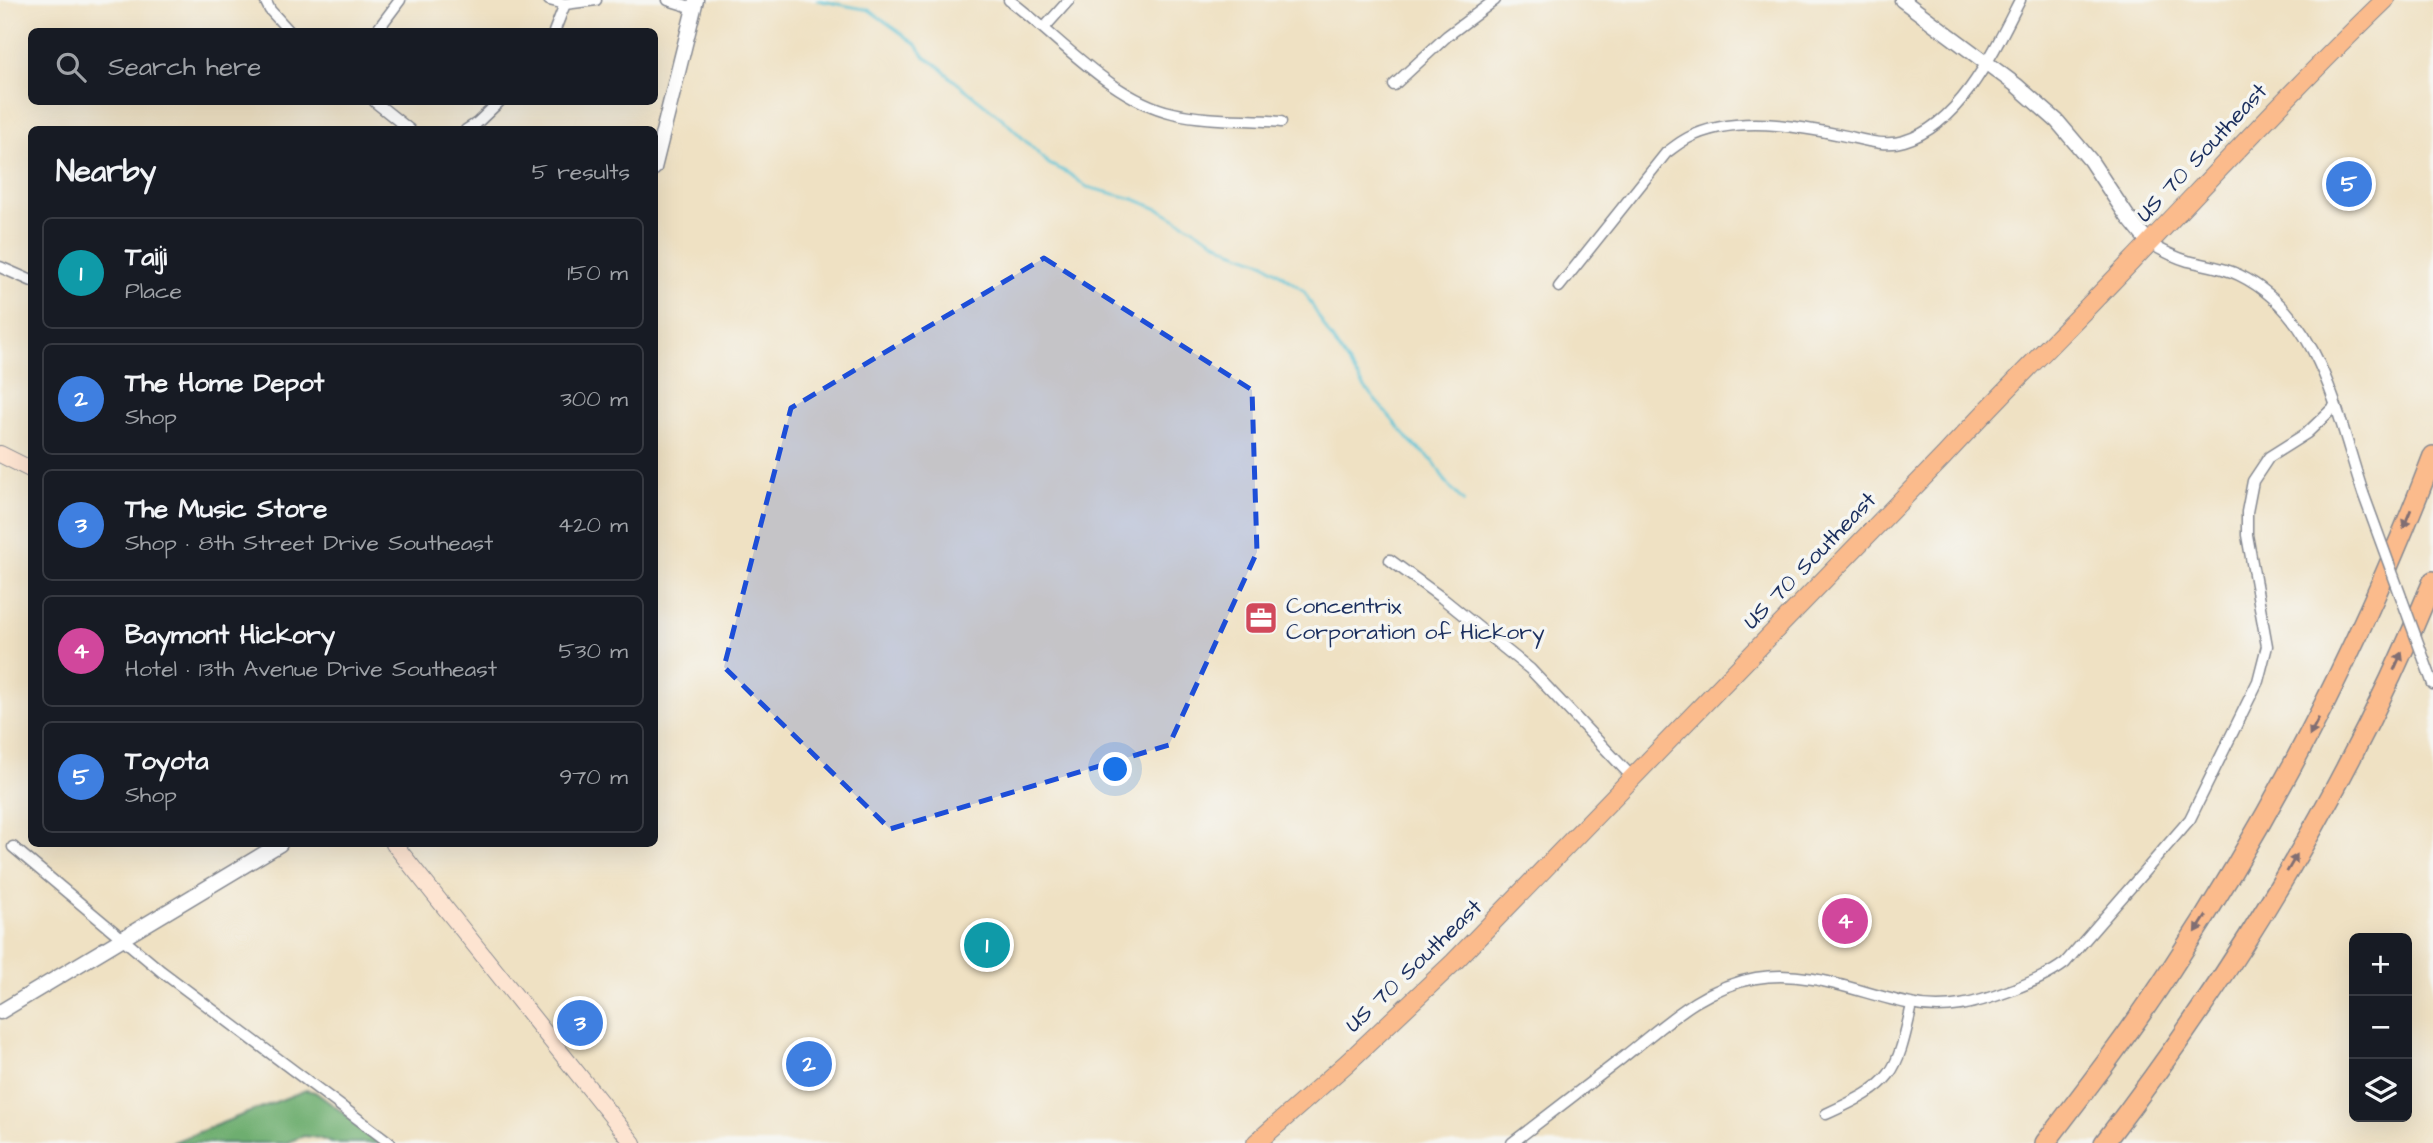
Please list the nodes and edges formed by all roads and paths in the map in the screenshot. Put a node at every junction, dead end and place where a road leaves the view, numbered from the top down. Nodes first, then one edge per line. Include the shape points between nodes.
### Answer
1 (265, 0) edge
2 (400, 0) edge
3 (549, 0) edge
4 (596, 0) edge
5 (667, 0) edge
6 (1009, 0) edge
7 (1069, 0) edge
8 (1495, 0) edge
9 (1902, 0) edge
10 (2020, 0) edge
11 (2385, 0) edge
12 (565, 4) junction
13 (695, 4) edge
14 (286, 28) edge
15 (379, 28) edge
16 (556, 28) edge
17 (1045, 28) junction
18 (1987, 63) junction
19 (1394, 85) dead end
20 (380, 105) edge
21 (496, 105) edge
22 (1280, 122) dead end
23 (405, 126) edge
24 (472, 126) edge
25 (658, 152) edge
26 (2149, 243) junction
27 (0, 267) edge
28 (28, 279) edge
29 (1559, 287) dead end
30 (2334, 407) junction
31 (0, 454) edge
32 (2433, 456) edge
33 (28, 468) edge
34 (1390, 559) dead end
35 (2433, 581) edge
36 (2431, 679) edge
37 (1632, 777) junction
38 (13, 847) dead end
39 (275, 847) edge
40 (396, 847) edge
41 (2258, 921) junction
42 (122, 940) junction
43 (1912, 1005) junction
44 (0, 1012) edge
45 (2102, 1068) junction
46 (1826, 1114) dead end
47 (390, 1143) edge
48 (633, 1143) edge
49 (1256, 1143) edge
50 (1512, 1143) edge
51 (2035, 1143) edge
52 (2045, 1143) edge
53 (2104, 1143) edge
54 (2117, 1143) edge

1 - 14 street
2 - 15 street
3 - 12 street
4 - 12 street
5 - 13 street
6 - 17 street
7 - 17 street
8 - 19 street
9 - 18 street
10 - 18 street
11 - 26 main road, US 70 Southeast
12 - 16 street
13 - 25 street
17 - 22 street via 1104,78 1151,106 1175,114
18 - 26 street via 2066,130
18 - 29 street via 1944,117 1903,141 1882,143 1772,124 1738,126 1689,138 1666,153
20 - 23 street
21 - 24 street
26 - 30 street via 2176,257 2238,275 2272,296 2307,340
26 - 37 main road, US 70 Southeast
27 - 28 street
30 - 36 street, bridge
30 - 43 street via 2307,433 2269,457 2253,481 2247,535 2266,630 2266,659 2190,820 2056,971 1970,1004
31 - 33 main road
32 -> 45 highway via 2366,620 2274,802 2183,952
34 - 37 street via 1513,653
41 -> 35 highway via 2351,756
37 - 49 main road, US 70 Southeast via 1411,1004
38 - 42 street
39 - 42 street
40 - 48 main road
41 - 53 highway
41 - 54 highway via 2200,1026
42 - 44 street
42 - 47 street
43 - 46 street via 1901,1054 1885,1080
43 - 50 street via 1796,975 1727,986 1688,1007
45 - 51 highway
45 - 52 highway

